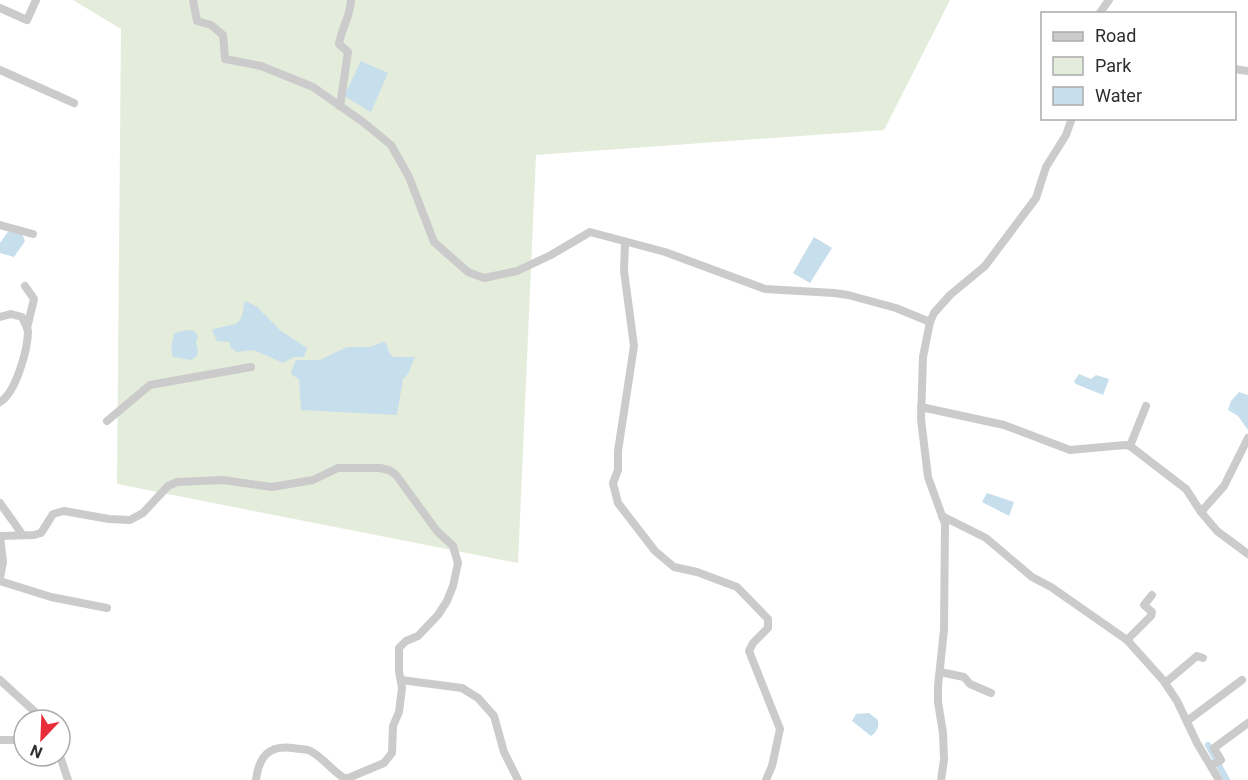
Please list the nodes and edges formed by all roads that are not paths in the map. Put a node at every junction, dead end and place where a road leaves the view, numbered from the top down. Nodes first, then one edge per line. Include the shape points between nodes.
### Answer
1 (36, 0) edge
2 (193, 0) edge
3 (351, 0) edge
4 (0, 8) edge
5 (0, 70) edge
6 (74, 103) dead end
7 (340, 106) junction
8 (1071, 120) edge
9 (0, 225) edge
10 (33, 234) dead end
11 (625, 242) junction
12 (25, 286) dead end
13 (0, 317) edge
14 (930, 322) junction
15 (27, 328) junction
16 (251, 367) dead end
17 (0, 402) edge
18 (1146, 406) dead end
19 (921, 407) junction
20 (107, 421) dead end
21 (1248, 438) edge
22 (1130, 446) junction
23 (0, 503) edge
24 (1201, 512) junction
25 (942, 516) junction
26 (22, 534) junction
27 (0, 536) edge
28 (1248, 554) edge
29 (0, 580) edge
30 (1152, 595) dead end
31 (107, 608) dead end
32 (1127, 640) junction
33 (1203, 658) dead end
34 (940, 672) junction
35 (0, 680) edge
36 (401, 680) junction
37 (1242, 680) dead end
38 (1165, 683) junction
39 (992, 693) dead end
40 (31, 708) edge
41 (1187, 721) junction
42 (1248, 723) edge
43 (1212, 765) junction
44 (256, 780) edge
45 (518, 780) edge
46 (766, 780) edge
47 (941, 780) edge
48 (1220, 780) edge

1 - 4 street via 27,20
2 - 7 street via 198,21 212,25 223,35 225,59 261,66 313,87
3 - 7 street via 339,44 348,52
5 - 6 street
7 - 11 street via 391,145 409,177 434,242 468,272 484,278 517,271 590,232
8 - 14 street via 1046,167 1036,198 985,266 950,295
9 - 10 street
11 - 14 street via 665,252 765,290 834,292 896,308
11 - 46 street via 624,271 634,346 614,489 618,503 655,551 674,567 737,587 768,619 768,628 749,651 780,729
12 - 15 street via 34,299
13 - 15 street via 22,317
14 - 19 street via 923,357
15 - 17 street via 16,382
16 - 20 street via 150,385
18 - 22 street
19 - 22 street via 1004,425 1070,450
19 - 25 street via 928,477
21 - 24 street via 1224,486
22 - 24 street via 1186,489
23 - 26 street
24 - 28 street via 1217,531
25 - 32 street via 986,538 1032,577
25 - 34 street via 944,630
26 - 27 street
26 - 36 street via 41,533 53,514 64,511 130,520 177,482 223,480 272,487 313,480 338,468 389,470 453,546 458,563 447,602 438,615 418,636 399,648
27 - 29 street
29 - 31 street via 51,597
30 - 32 street via 1144,605 1151,616
32 - 38 street
33 - 38 street via 1197,656
34 - 39 street via 964,677 970,684
34 - 47 street via 938,702 944,760
35 - 40 street
36 - 44 street via 392,753 384,763 346,779 308,750 275,748 265,755
36 - 45 street via 462,688 478,698 494,716 504,752
37 - 41 street
38 - 41 street
41 - 43 street
42 - 43 street via 1214,748 1221,760
43 - 48 street

